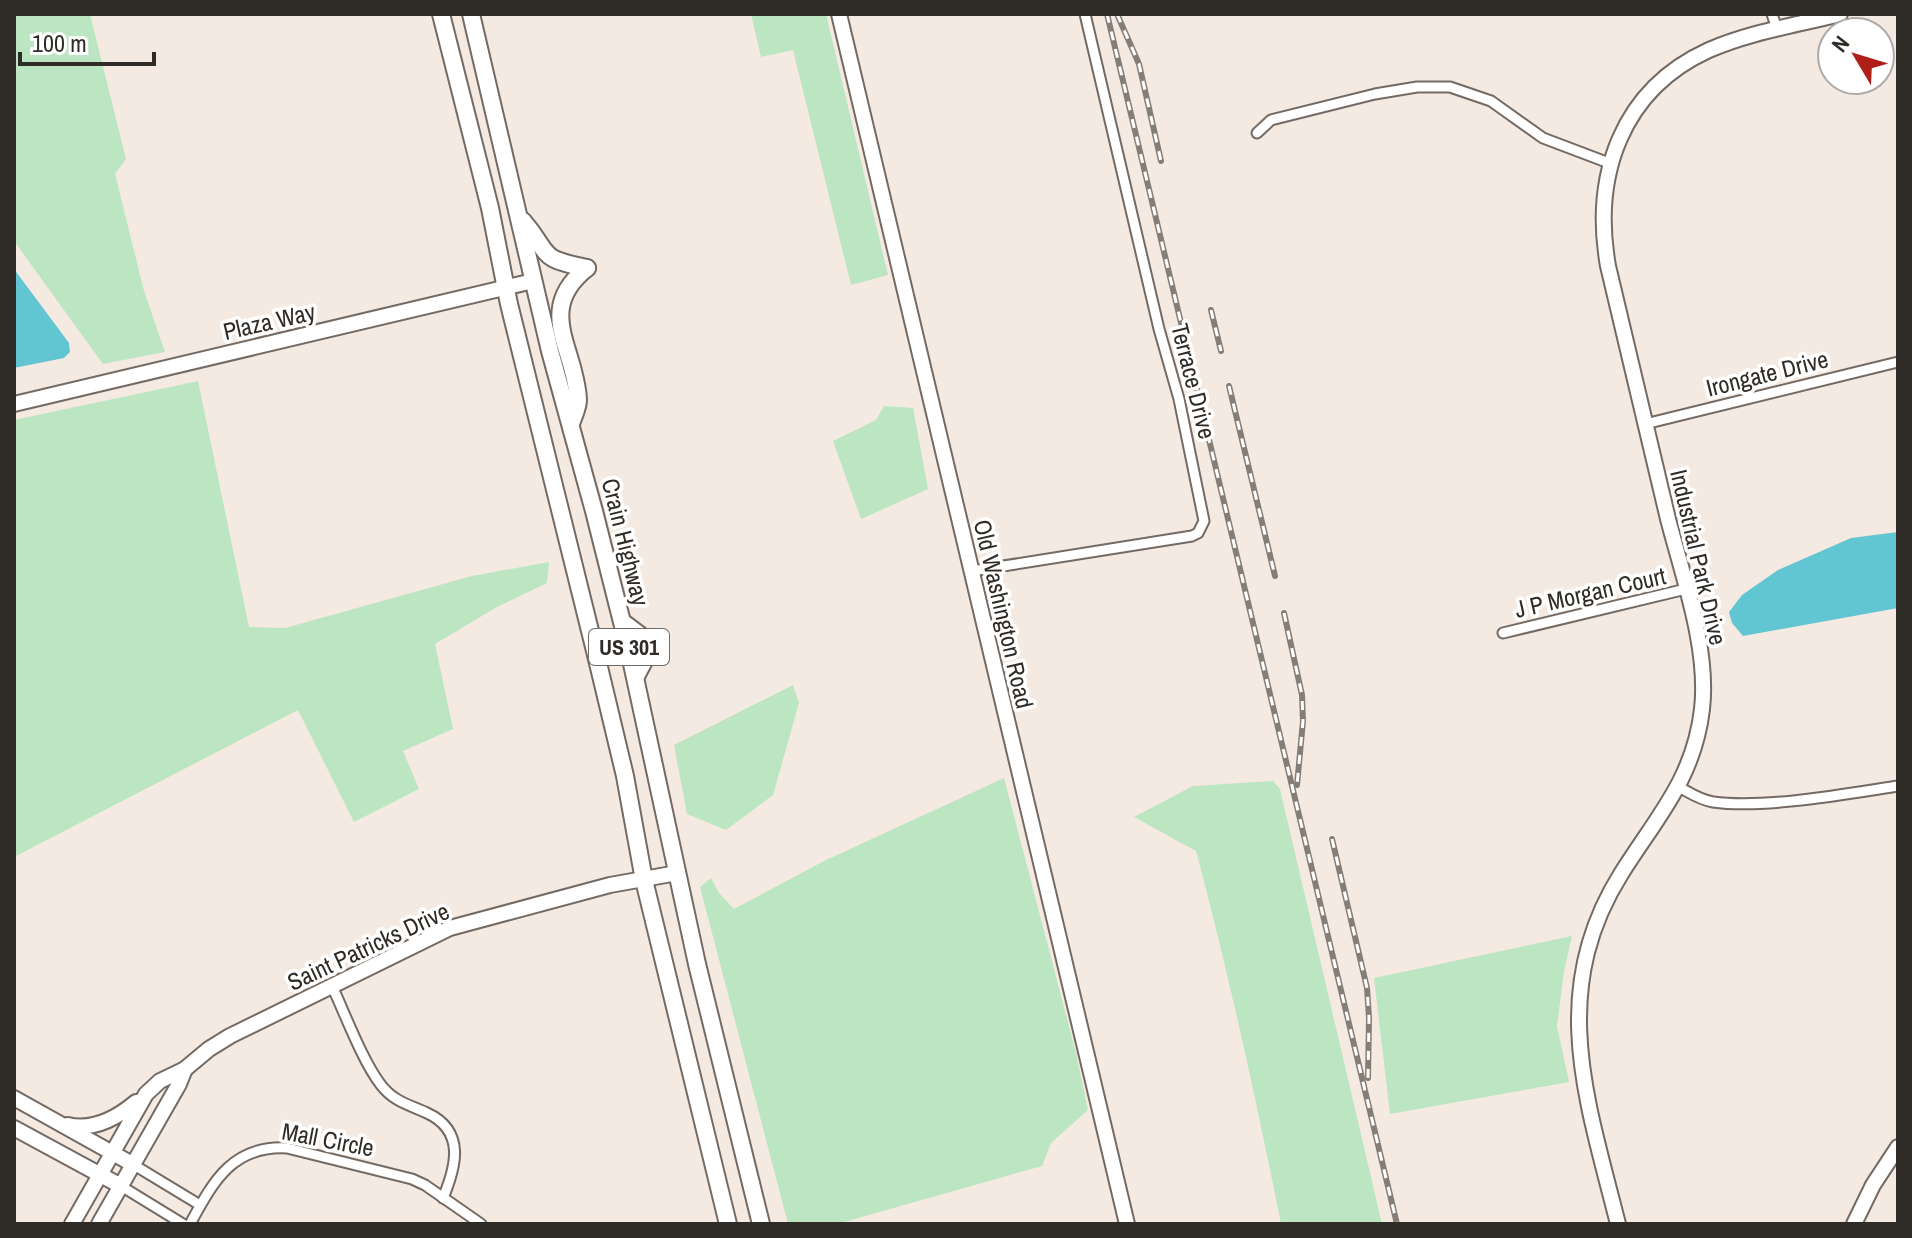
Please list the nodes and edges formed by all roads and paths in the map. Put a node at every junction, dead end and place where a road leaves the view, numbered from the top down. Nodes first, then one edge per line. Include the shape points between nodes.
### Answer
1 (441, 14) edge
2 (471, 14) edge
3 (839, 14) edge
4 (1085, 14) edge
5 (1772, 14) edge
6 (1840, 14) edge
7 (1777, 29) junction
8 (1257, 133) dead end
9 (1609, 163) junction
10 (519, 217) junction
11 (533, 281) junction
12 (505, 287) junction
13 (1898, 362) edge
14 (14, 404) edge
15 (571, 424) junction
16 (1645, 424) junction
17 (972, 571) junction
18 (1686, 589) junction
19 (621, 617) junction
20 (1503, 633) dead end
21 (636, 684) junction
22 (1898, 786) edge
23 (1679, 787) junction
24 (677, 873) junction
25 (644, 880) junction
26 (332, 986) junction
27 (185, 1069) junction
28 (146, 1094) junction
29 (14, 1098) edge
30 (59, 1123) junction
31 (14, 1128) edge
32 (1898, 1147) edge
33 (111, 1153) junction
34 (134, 1165) junction
35 (99, 1175) junction
36 (121, 1186) junction
37 (443, 1198) junction
38 (200, 1205) junction
39 (72, 1224) edge
40 (99, 1224) edge
41 (183, 1224) edge
42 (190, 1224) edge
43 (481, 1224) edge
44 (728, 1224) edge
45 (761, 1224) edge
46 (1127, 1224) edge
47 (1618, 1224) edge
48 (1854, 1224) edge

1 - 12 highway, US 301
2 - 10 highway, Crain Highway / US 301
3 - 17 main road, Old Washington Road
4 - 17 street, Terrace Drive via 1204,521 1192,536
5 - 7 street
6 - 7 main road, Industrial Park Drive
7 - 9 main road, Industrial Park Drive via 1722,45 1677,69 1632,117
8 - 9 street via 1271,120 1375,94 1450,87 1491,101 1543,138
9 - 16 main road, Industrial Park Drive via 1603,238
10 - 11 highway, Crain Highway / US 301
10 - 15 highway via 549,258 587,268 566,290 560,310 578,402
11 - 12 main road, Plaza Way
11 - 15 highway, Crain Highway / US 301
12 - 14 main road, Plaza Way
12 - 25 highway, US 301 via 625,776
13 - 16 street, Irongate Drive
15 - 19 highway, Crain Highway / US 301
16 - 18 main road, Industrial Park Drive
17 - 46 main road, Old Washington Road
18 - 20 street, J P Morgan Court
18 - 23 main road, Industrial Park Drive via 1701,664 1703,706
19 - 21 highway, Crain Highway / US 301
19 - 21 street via 659,640
21 - 24 highway, Crain Highway / US 301
22 - 23 street via 1734,803 1709,801
23 - 47 main road, Industrial Park Drive via 1601,909 1580,976 1581,1058
24 - 25 main road, Saint Patricks Drive
24 - 45 highway, Crain Highway / US 301
25 - 26 main road, Saint Patricks Drive via 450,928
25 - 44 highway, US 301
26 - 27 main road, Saint Patricks Drive via 230,1036
26 - 37 street via 381,1086 401,1103 437,1118 449,1134 456,1161
27 - 28 main road, Saint Patricks Drive
27 - 34 main road, Saint Patricks Drive
28 - 30 main road via 105,1121 84,1127
28 - 33 main road, Saint Patricks Drive
29 - 30 main road
30 - 33 main road
31 - 35 main road
32 - 48 main road
33 - 34 main road
33 - 35 main road, Saint Patricks Drive
34 - 36 main road, Saint Patricks Drive
34 - 38 street
35 - 36 main road
35 - 39 main road, Saint Patricks Drive
36 - 40 main road, Saint Patricks Drive
36 - 41 street
37 - 38 street, Mall Circle via 405,1177 272,1147 254,1150 227,1168
37 - 43 street, Mall Circle
38 - 42 street, Mall Circle

